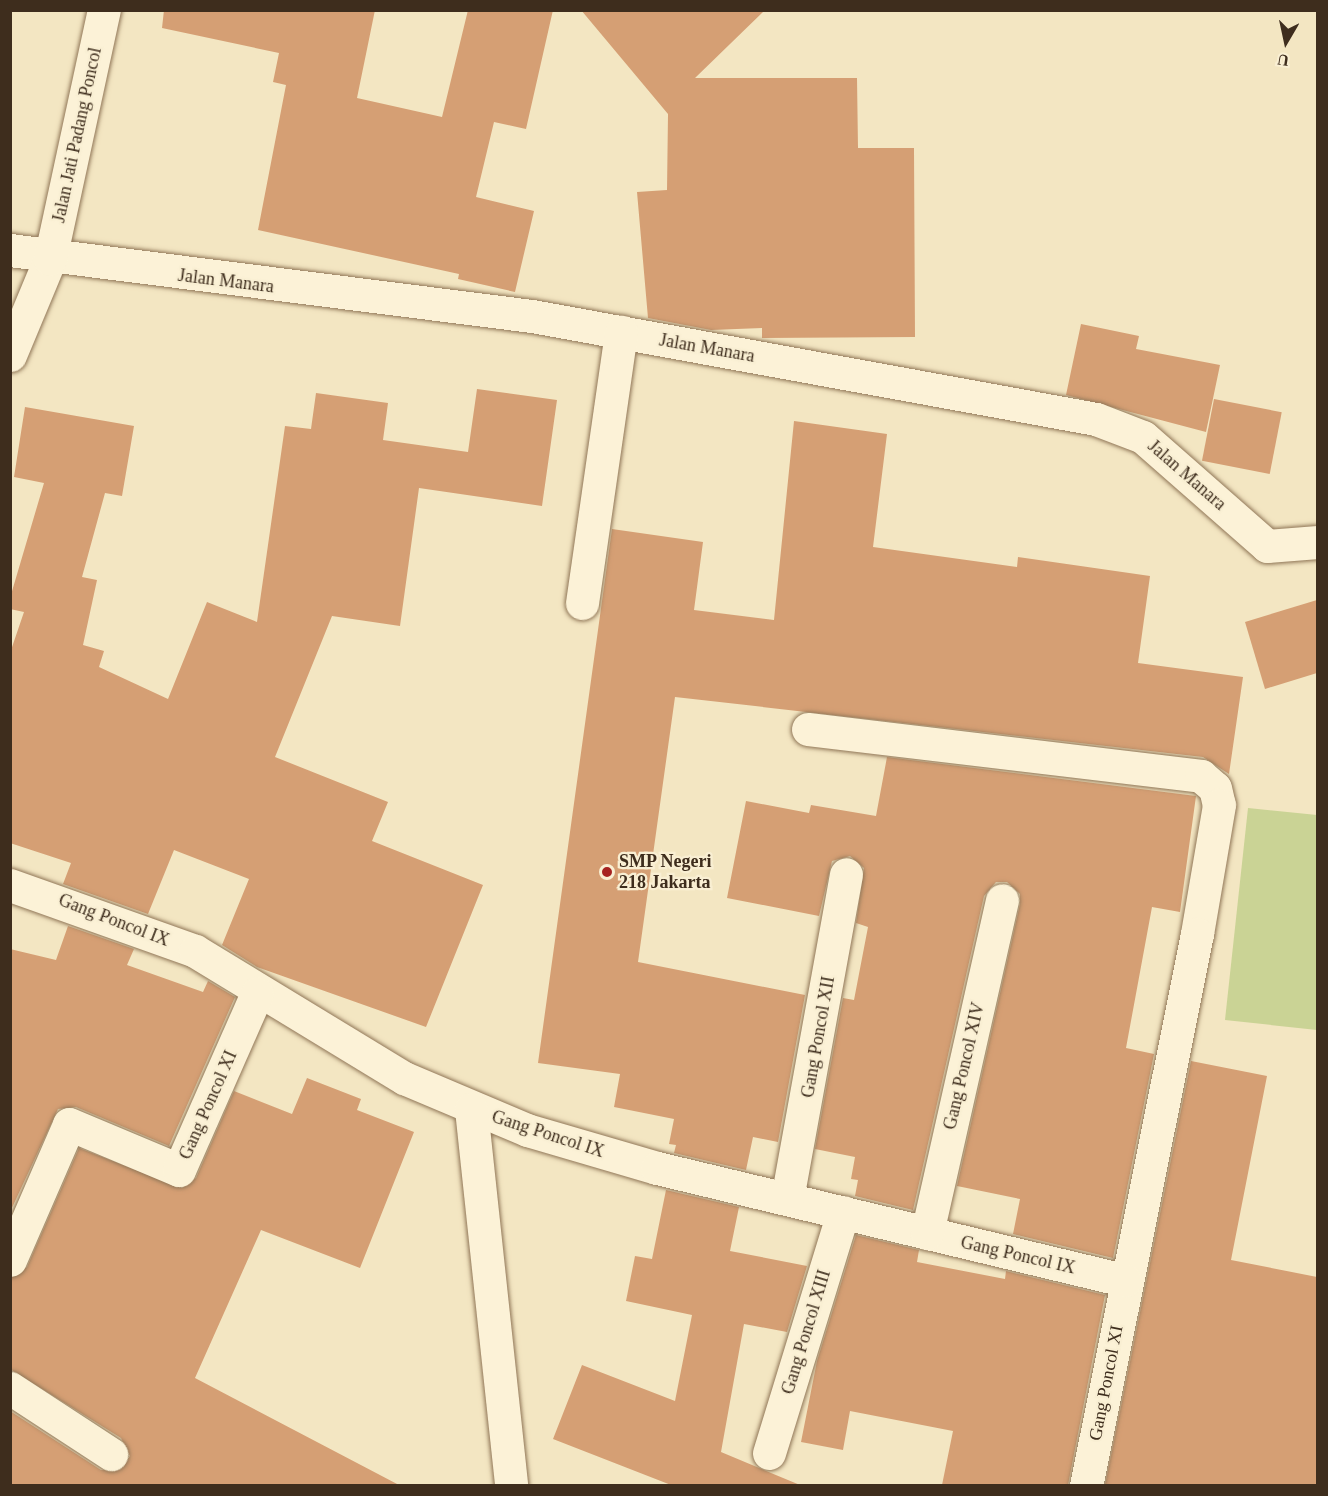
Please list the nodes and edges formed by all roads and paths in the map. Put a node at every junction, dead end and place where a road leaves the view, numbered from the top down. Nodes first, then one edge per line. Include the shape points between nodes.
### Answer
1 (104, 10) edge
2 (10, 250) edge
3 (50, 259) junction
4 (621, 332) junction
5 (10, 355) edge
6 (1317, 542) edge
7 (582, 603) dead end
8 (808, 729) dead end
9 (846, 874) dead end
10 (10, 885) edge
11 (1002, 900) dead end
12 (257, 993) junction
13 (471, 1109) junction
14 (787, 1199) junction
15 (843, 1212) junction
16 (927, 1233) junction
17 (10, 1260) edge
18 (1125, 1280) junction
19 (10, 1388) edge
20 (769, 1453) dead end
21 (111, 1454) dead end
22 (511, 1485) edge
23 (1086, 1485) edge

1 - 3 street, Jalan Jati Padang Poncol
2 - 3 street, Jalan Manara
3 - 4 street, Jalan Manara via 532,316
3 - 5 street, Jalan Jati Padang Poncol
4 - 6 street, Jalan Manara via 1096,419 1143,437 1267,546
4 - 7 street
8 - 18 street, Gang Poncol XI via 1201,776 1215,788 1220,805 1197,934
9 - 14 street, Gang Poncol XII
10 - 12 street, Gang Poncol IX via 195,951
11 - 16 street, Gang Poncol XIV
12 - 13 street, Gang Poncol IX via 404,1078
12 - 17 street, Gang Poncol XI via 179,1170 69,1124
13 - 14 street, Gang Poncol IX via 657,1168
13 - 22 street
14 - 15 street, Gang Poncol IX
15 - 16 street, Gang Poncol IX
15 - 20 street, Gang Poncol XIII
16 - 18 street, Gang Poncol IX
18 - 23 street, Gang Poncol XI
19 - 21 street

